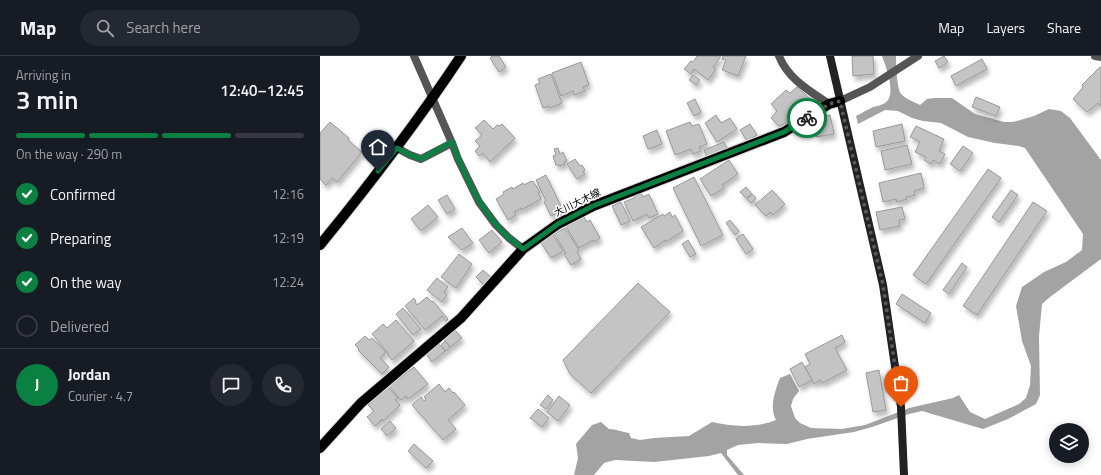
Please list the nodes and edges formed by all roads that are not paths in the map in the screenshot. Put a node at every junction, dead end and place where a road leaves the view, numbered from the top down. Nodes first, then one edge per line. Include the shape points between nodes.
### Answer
1 (414, 56) edge
2 (461, 56) edge
3 (779, 56) edge
4 (830, 56) edge
5 (918, 56) edge
6 (1095, 56) edge
7 (1101, 57) edge
8 (433, 99) junction
9 (840, 101) junction
10 (829, 104) junction
11 (452, 142) junction
12 (397, 148) junction
13 (320, 245) edge
14 (523, 249) junction
15 (320, 448) edge
16 (904, 475) edge

1 - 8 street
2 - 8 main road
3 - 10 street via 792,76
4 - 9 main road
5 - 9 street via 870,87
6 - 7 street
8 - 11 street
8 - 12 main road
9 - 10 main road, 大川大木線
9 - 16 main road via 883,285 901,407
10 - 14 main road, 大川大木線 via 784,132 593,206 558,224
11 - 12 street via 421,159
11 - 14 street via 479,202 496,225
12 - 13 main road
14 - 15 main road, 大川大木線 via 461,318 361,403

